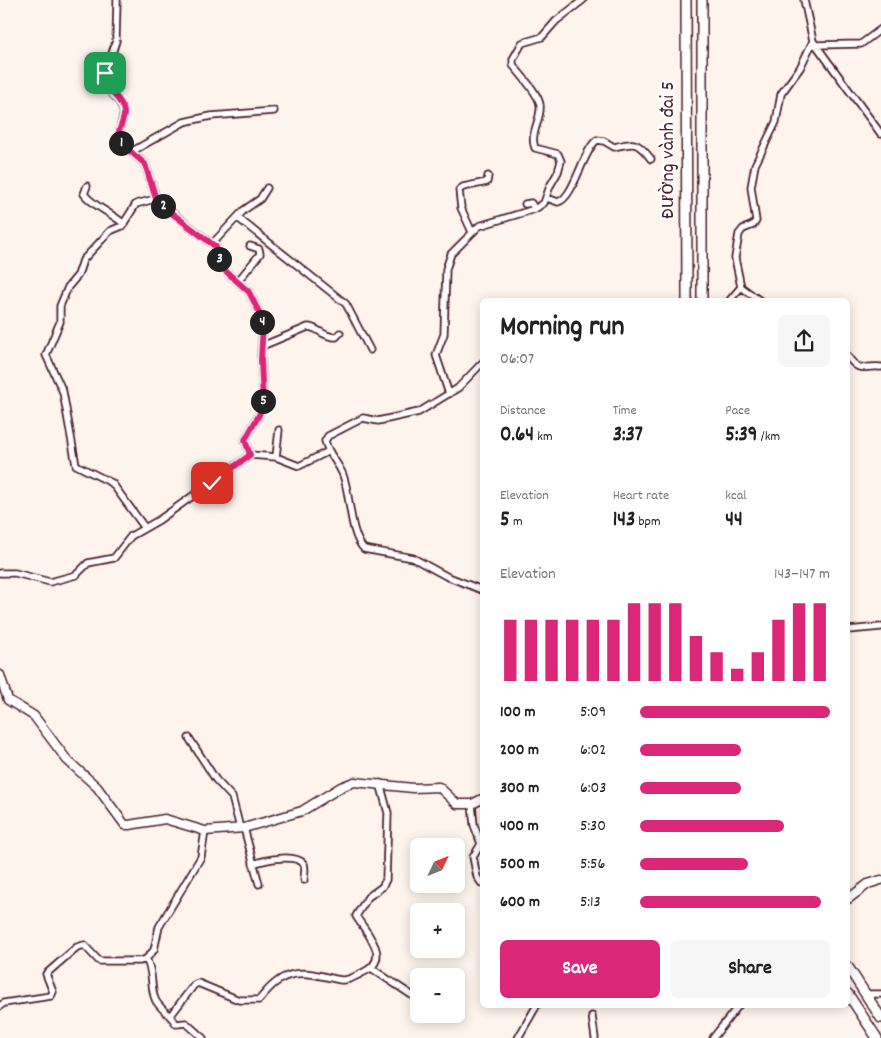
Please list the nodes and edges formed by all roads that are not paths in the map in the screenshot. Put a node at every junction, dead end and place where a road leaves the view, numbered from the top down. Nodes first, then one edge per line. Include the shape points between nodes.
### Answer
1 (117, 0) edge
2 (583, 0) edge
3 (686, 0) edge
4 (702, 0) edge
5 (804, 0) edge
6 (881, 29) edge
7 (814, 43) junction
8 (274, 111) dead end
9 (881, 134) edge
10 (131, 152) junction
11 (651, 159) dead end
12 (488, 176) dead end
13 (87, 186) dead end
14 (267, 188) dead end
15 (547, 198) junction
16 (155, 199) junction
17 (525, 204) dead end
18 (534, 209) junction
19 (238, 218) junction
20 (124, 224) junction
21 (472, 232) junction
22 (212, 243) junction
23 (250, 246) dead end
24 (238, 281) junction
25 (741, 287) junction
26 (687, 298) edge
27 (702, 298) edge
28 (732, 298) edge
29 (756, 298) edge
30 (340, 333) dead end
31 (262, 346) junction
32 (370, 350) dead end
33 (850, 360) edge
34 (480, 365) edge
35 (881, 367) edge
36 (450, 394) junction
37 (279, 430) dead end
38 (327, 452) junction
39 (250, 455) junction
40 (276, 457) junction
41 (145, 528) junction
42 (0, 573) edge
43 (480, 589) edge
44 (881, 627) edge
45 (850, 630) edge
46 (0, 675) edge
47 (189, 738) dead end
48 (380, 783) junction
49 (480, 799) edge
50 (472, 804) junction
51 (242, 828) junction
52 (205, 830) junction
53 (480, 841) edge
54 (480, 846) edge
55 (253, 864) junction
56 (304, 880) dead end
57 (881, 880) edge
58 (480, 881) edge
59 (259, 884) dead end
60 (850, 898) edge
61 (146, 959) junction
62 (371, 968) junction
63 (850, 970) edge
64 (410, 994) edge
65 (865, 994) junction
66 (881, 994) edge
67 (850, 997) edge
68 (0, 1006) edge
69 (534, 1008) edge
70 (737, 1008) edge
71 (171, 1015) junction
72 (592, 1016) dead end
73 (881, 1018) edge
74 (203, 1038) edge
75 (518, 1038) edge
76 (595, 1038) edge
77 (713, 1038) edge
78 (877, 1038) edge

1 - 10 street via 116,41 104,78 124,112 117,140
2 - 15 street via 556,21 542,38 522,43 513,59 513,65 540,103 540,117 533,138 535,148 554,152 560,157 558,172
3 - 26 main road, Đường vành đai 5
4 - 27 main road, Đường vành đai 5
5 - 7 street
6 - 7 street via 860,44
7 - 9 street
7 - 25 street via 781,94 776,122 755,165 751,187 756,221 739,234 735,258
8 - 10 street via 211,116 184,122
10 - 16 street via 145,164
11 - 15 street via 638,144 614,147 597,140 564,199 558,202
12 - 21 street via 487,182 459,190 461,208
13 - 20 street via 84,194 88,199
14 - 19 street via 260,199
15 - 18 street
16 - 20 street via 136,204
16 - 22 street
17 - 18 street via 531,203
18 - 21 street via 483,224
19 - 22 street
19 - 32 street via 346,304
20 - 41 street via 110,231 83,260 60,306 60,322 46,356 63,392 76,465 112,483
21 - 36 street via 451,254 446,269 444,334 436,355
22 - 24 street via 218,252 220,266
23 - 24 street via 260,254
24 - 31 street via 249,292 261,316
25 - 28 street
25 - 29 street
30 - 31 street via 336,337 328,337 308,327
31 - 39 street via 263,403 245,440
33 - 35 street via 860,369
34 - 36 street
36 - 38 street via 414,414 378,421 363,418 326,438
37 - 40 street
38 - 40 street via 299,466
38 - 43 street via 343,476 358,539 364,549 413,558
39 - 40 street
39 - 41 street
41 - 42 street via 128,539 114,558 88,563 72,577 45,582 15,573
44 - 45 street
46 - 52 street via 8,700 34,716 67,760 97,787 125,824 165,819
47 - 51 street via 216,780 232,797
48 - 50 street via 413,788 439,787 457,804
48 - 51 street via 354,782 302,811
48 - 62 street via 388,813 386,880 368,897 356,916 374,944 376,960
49 - 50 street
50 - 53 street
51 - 52 street
51 - 55 street
52 - 61 street via 201,857 159,927 154,950
54 - 58 street via 473,857
55 - 56 street via 268,859 298,861 305,868
55 - 59 street
57 - 60 street via 873,881
61 - 68 street via 99,961 84,945 77,947 46,974 53,992 51,996
61 - 71 street via 152,969 156,1001
62 - 64 street
62 - 71 street via 344,980 324,975 293,974 273,984 259,1000 253,1001 232,998 198,983
63 - 65 main road
65 - 66 street
65 - 73 main road
67 - 78 main road
69 - 75 street
70 - 77 street
71 - 74 street via 176,1024 186,1023
72 - 76 street

